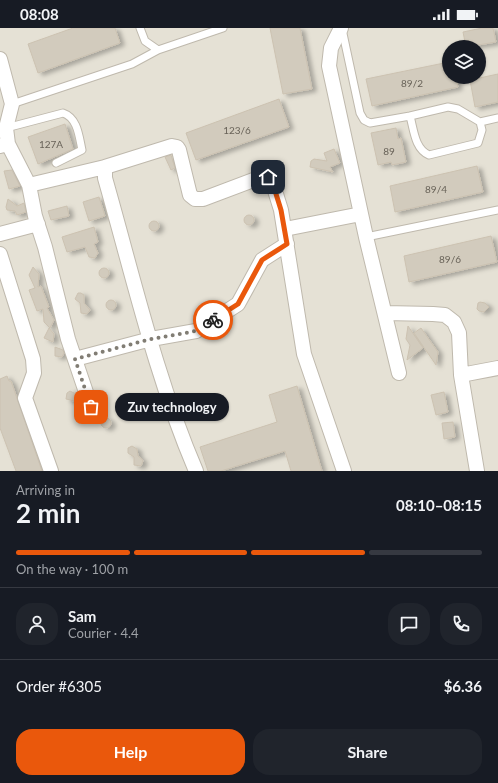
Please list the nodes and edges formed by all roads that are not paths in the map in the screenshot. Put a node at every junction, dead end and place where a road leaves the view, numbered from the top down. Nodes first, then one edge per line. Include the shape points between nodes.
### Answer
1 (140, 28) edge
2 (223, 28) edge
3 (341, 28) edge
4 (158, 50) junction
5 (0, 59) edge
6 (12, 104) junction
7 (410, 116) junction
8 (498, 118) edge
9 (480, 122) junction
10 (6, 128) junction
11 (4, 145) edge
12 (56, 163) dead end
13 (105, 168) junction
14 (29, 185) junction
15 (498, 210) edge
16 (361, 214) junction
17 (38, 224) junction
18 (285, 229) junction
19 (0, 234) edge
20 (366, 237) junction
21 (287, 244) junction
22 (0, 254) edge
23 (385, 313) junction
24 (151, 339) junction
25 (75, 359) junction
26 (498, 368) edge
27 (399, 373) dead end
28 (461, 375) junction
29 (91, 407) dead end
30 (51, 471) edge
31 (196, 471) edge
32 (344, 471) edge
33 (477, 471) edge

1 - 4 lane via 145,41
2 - 4 lane
3 - 7 lane via 360,113 364,120 370,123
3 - 16 street via 332,48 329,66
4 - 6 lane via 132,64
5 - 6 street
6 - 10 street
7 - 9 lane via 448,107 458,109
7 - 9 lane via 418,146 430,155 478,143 482,130
8 - 9 lane
10 - 11 street
10 - 12 lane via 64,113 70,115 82,150
11 - 14 street
13 - 14 street
13 - 18 street via 172,146 177,147 190,196 195,200 264,176 268,177 272,181
13 - 24 street via 105,178
14 - 17 street
15 - 20 lane
16 - 18 street
16 - 20 street
17 - 19 street
17 - 25 street
18 - 21 street
20 - 23 street
21 - 24 street via 262,260 238,304 196,331
21 - 32 street via 304,354
22 - 30 street via 33,359 34,373 25,398
23 - 27 street
23 - 28 street via 433,314 445,316 454,322 459,333
24 - 25 street
24 - 31 street via 181,436
25 - 29 street
26 - 28 street
28 - 33 street

